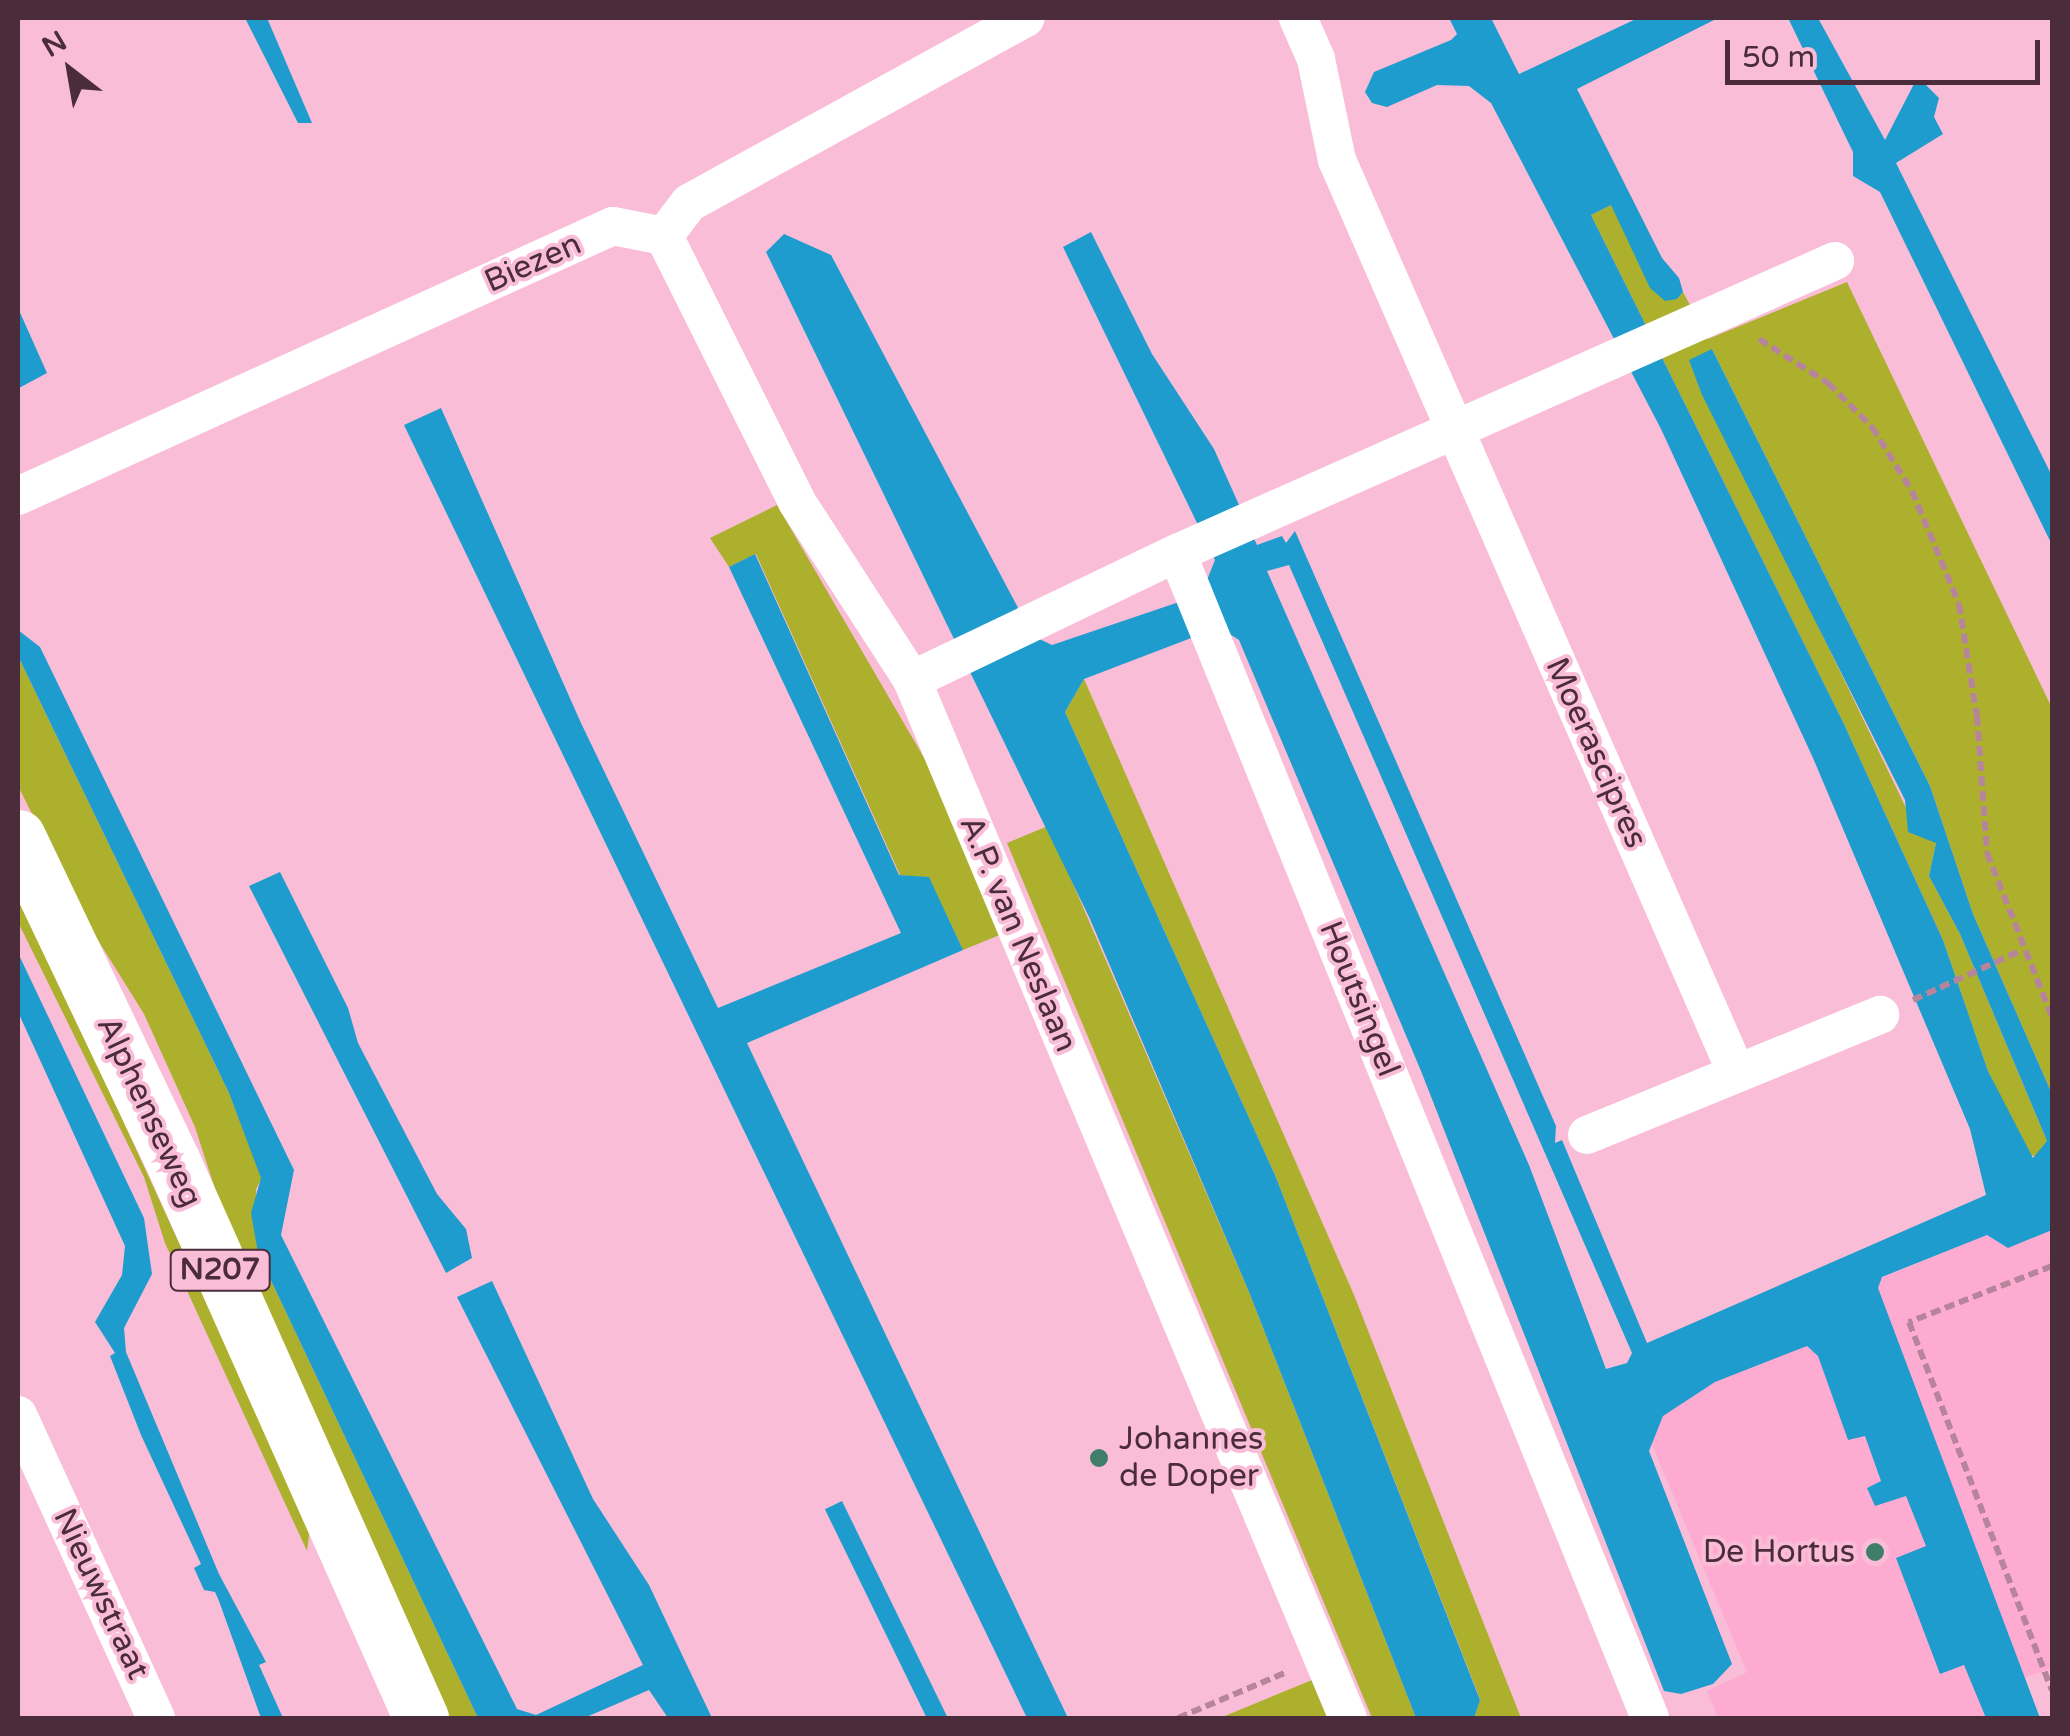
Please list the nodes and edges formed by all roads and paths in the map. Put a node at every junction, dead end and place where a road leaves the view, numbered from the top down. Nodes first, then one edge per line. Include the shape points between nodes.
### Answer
1 (1025, 18) edge
2 (1298, 18) edge
3 (664, 236) junction
4 (1835, 261) dead end
5 (1720, 314) junction
6 (1456, 434) junction
7 (18, 496) edge
8 (1188, 561) junction
9 (912, 680) junction
10 (18, 837) edge
11 (2018, 952) junction
12 (1894, 1008) joint
13 (2052, 1017) edge
14 (1736, 1072) junction
15 (1588, 1135) dead end
16 (2052, 1266) edge
17 (18, 1415) edge
18 (1322, 1657) junction
19 (2052, 1690) edge
20 (156, 1718) edge
21 (420, 1718) edge
22 (1178, 1718) edge
23 (1348, 1718) edge
24 (1650, 1718) edge

1 - 3 street via 690,204
2 - 6 street, Moerascipres via 1316,59 1337,160
3 - 7 street, Biezen via 614,226
3 - 9 street, A.P. van Neslaan via 797,502
4 - 5 street
5 - 6 street
5 - 11 path via 1828,383 1872,427 1912,492 1959,604 1978,716 1986,853
6 - 8 street via 1261,516
6 - 14 street, Moerascipres
8 - 9 street via 1039,615
8 - 24 street, Houtsingel
9 - 18 street, A.P. van Neslaan
10 - 21 main road, Alphenseweg / N207 via 173,1162
11 - 12 path
11 - 13 path
12 - 14 street
14 - 15 street
16 - 19 path via 1909,1322
17 - 20 street, Nieuwstraat
18 - 22 path
18 - 23 street, A.P. van Neslaan

